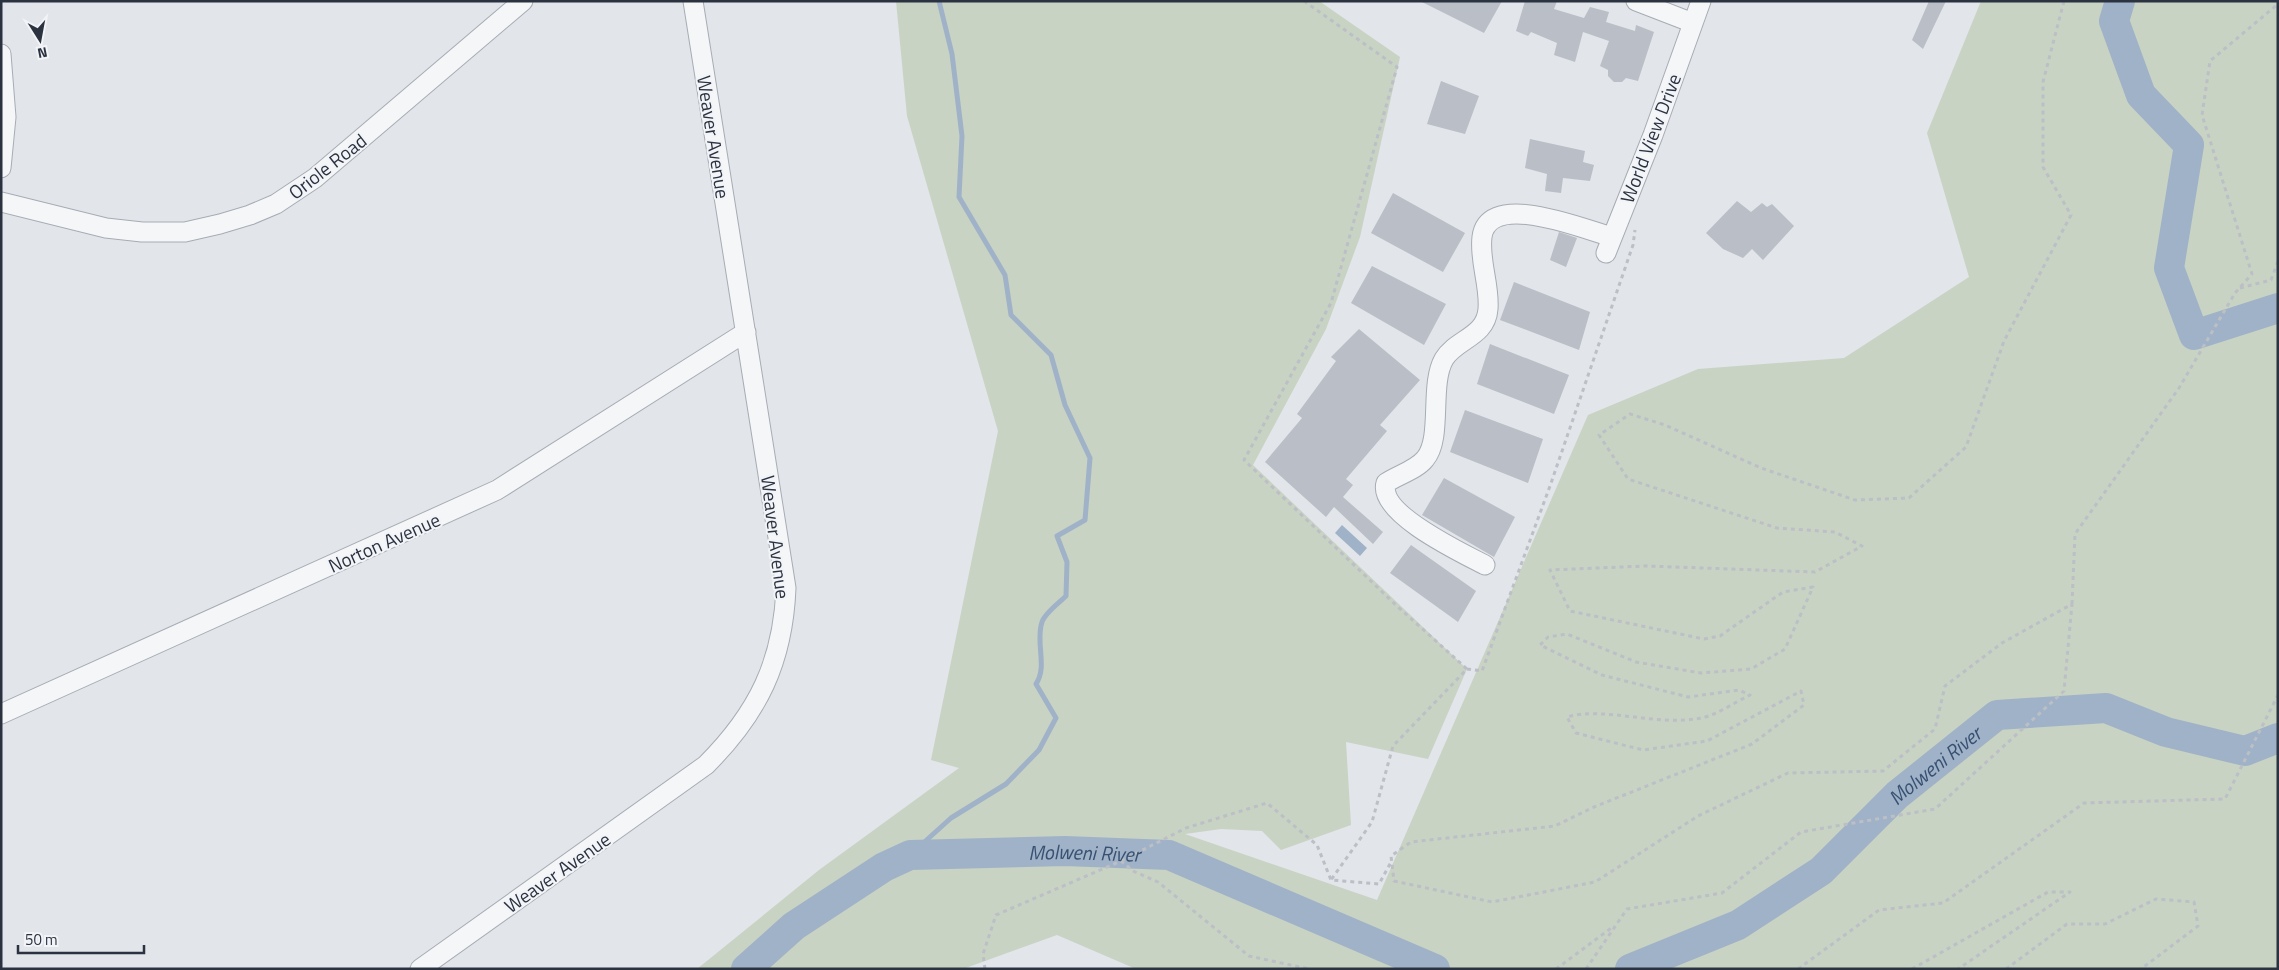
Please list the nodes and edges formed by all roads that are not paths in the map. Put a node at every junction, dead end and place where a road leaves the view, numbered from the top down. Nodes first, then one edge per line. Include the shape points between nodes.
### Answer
1 (523, 1) edge
2 (692, 1) edge
3 (1636, 1) edge
4 (1701, 1) edge
5 (1693, 23) junction
6 (1, 54) edge
7 (1, 168) edge
8 (1, 202) edge
9 (746, 332) junction
10 (1484, 565) dead end
11 (1, 714) edge
12 (420, 969) edge

1 - 8 street, Oriole Road via 315,178 276,204 250,215 185,232 142,232 106,228
2 - 9 street, Weaver Avenue
3 - 5 street
4 - 5 street, World View Drive
5 - 10 street, World View Drive via 1609,245 1545,218 1518,213 1494,219 1484,230 1482,252 1488,294 1487,318 1474,335 1448,354 1440,367 1433,442 1427,457 1386,483 1389,502 1397,510
6 - 7 street via 6,117
9 - 11 street, Norton Avenue via 489,494
9 - 12 street, Weaver Avenue via 786,588 782,630 767,683 730,741 706,765

